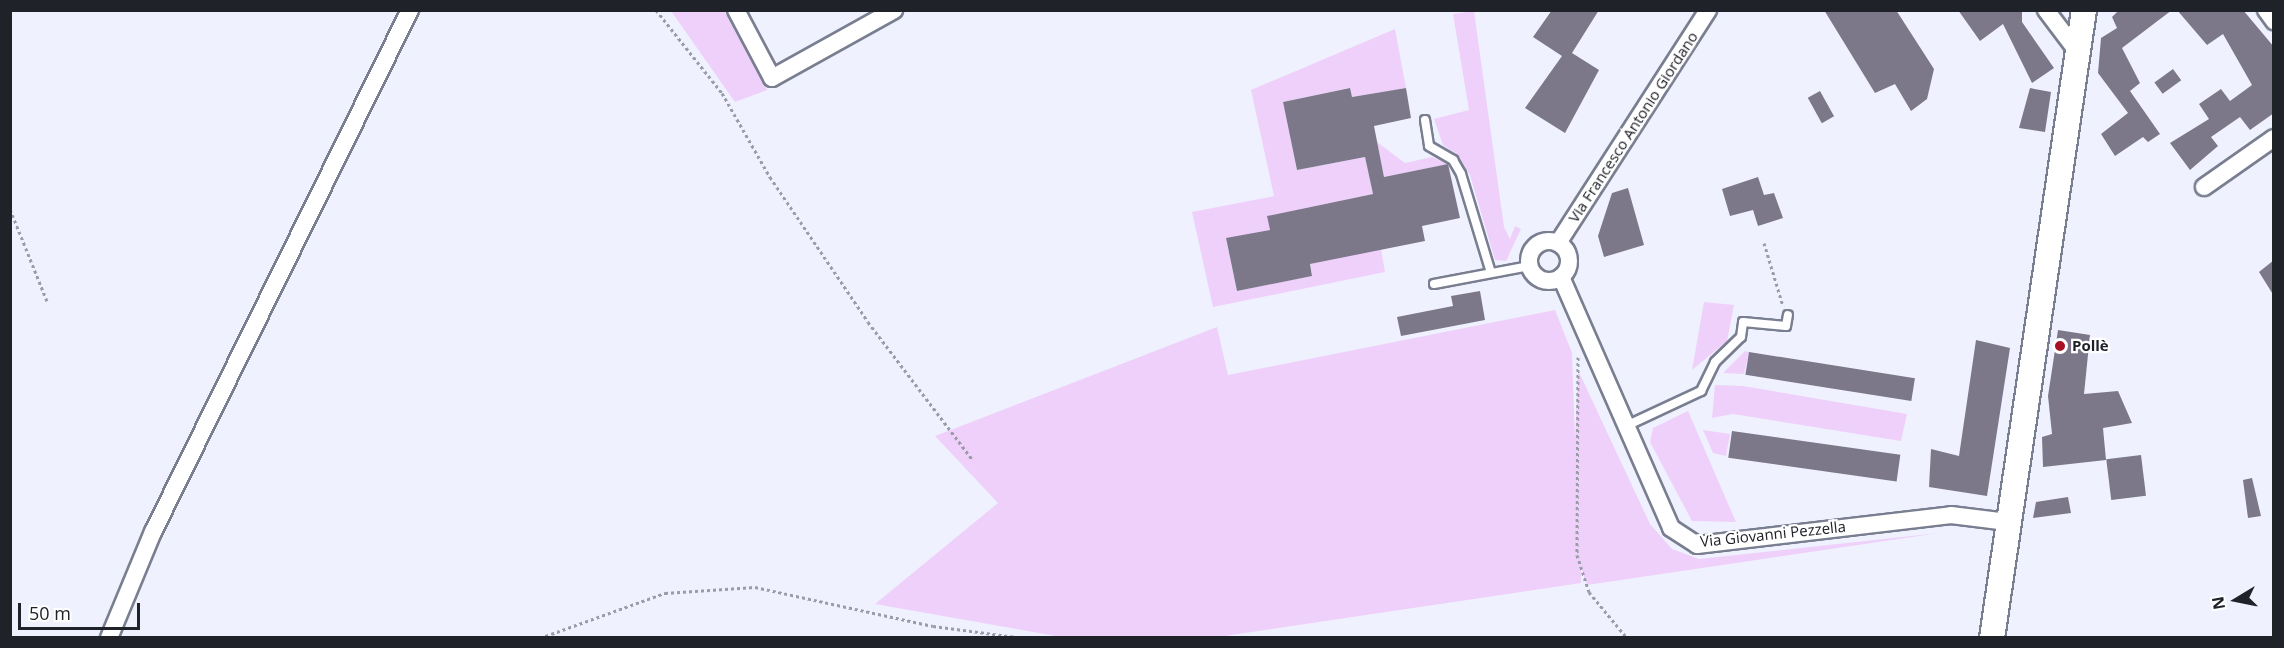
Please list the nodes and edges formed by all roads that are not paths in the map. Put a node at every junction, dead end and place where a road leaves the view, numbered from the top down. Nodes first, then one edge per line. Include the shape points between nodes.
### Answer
1 (410, 10) edge
2 (736, 10) edge
3 (894, 10) edge
4 (1708, 10) edge
5 (2046, 10) edge
6 (2084, 10) edge
7 (2266, 10) edge
8 (2274, 21) edge
9 (2076, 51) junction
10 (1425, 120) dead end
11 (2274, 138) edge
12 (2204, 187) dead end
13 (1558, 243) junction
14 (1529, 266) junction
15 (1491, 273) junction
16 (1561, 277) junction
17 (1434, 284) dead end
18 (1788, 315) road end
19 (1626, 426) junction
20 (2008, 522) junction
21 (109, 638) edge
22 (1992, 638) edge

1 - 21 street via 153,532
2 - 3 street via 771,78
4 - 13 street, Via Francesco Antonio Giordano
5 - 9 street
6 - 9 street
7 - 8 street
9 - 20 street
10 - 15 lane via 1429,146 1454,160 1461,174
11 - 12 street
13 - 14 street via 1539,243 1530,253
13 - 16 street via 1569,259
14 - 15 lane
14 - 16 street via 1542,280
15 - 17 lane
16 - 19 street, Via Giovanni Pezzella
18 - 19 lane via 1786,326 1743,321 1741,337 1715,362 1701,391
19 - 20 street, Via Giovanni Pezzella via 1671,528 1697,545 1941,516
20 - 22 street

